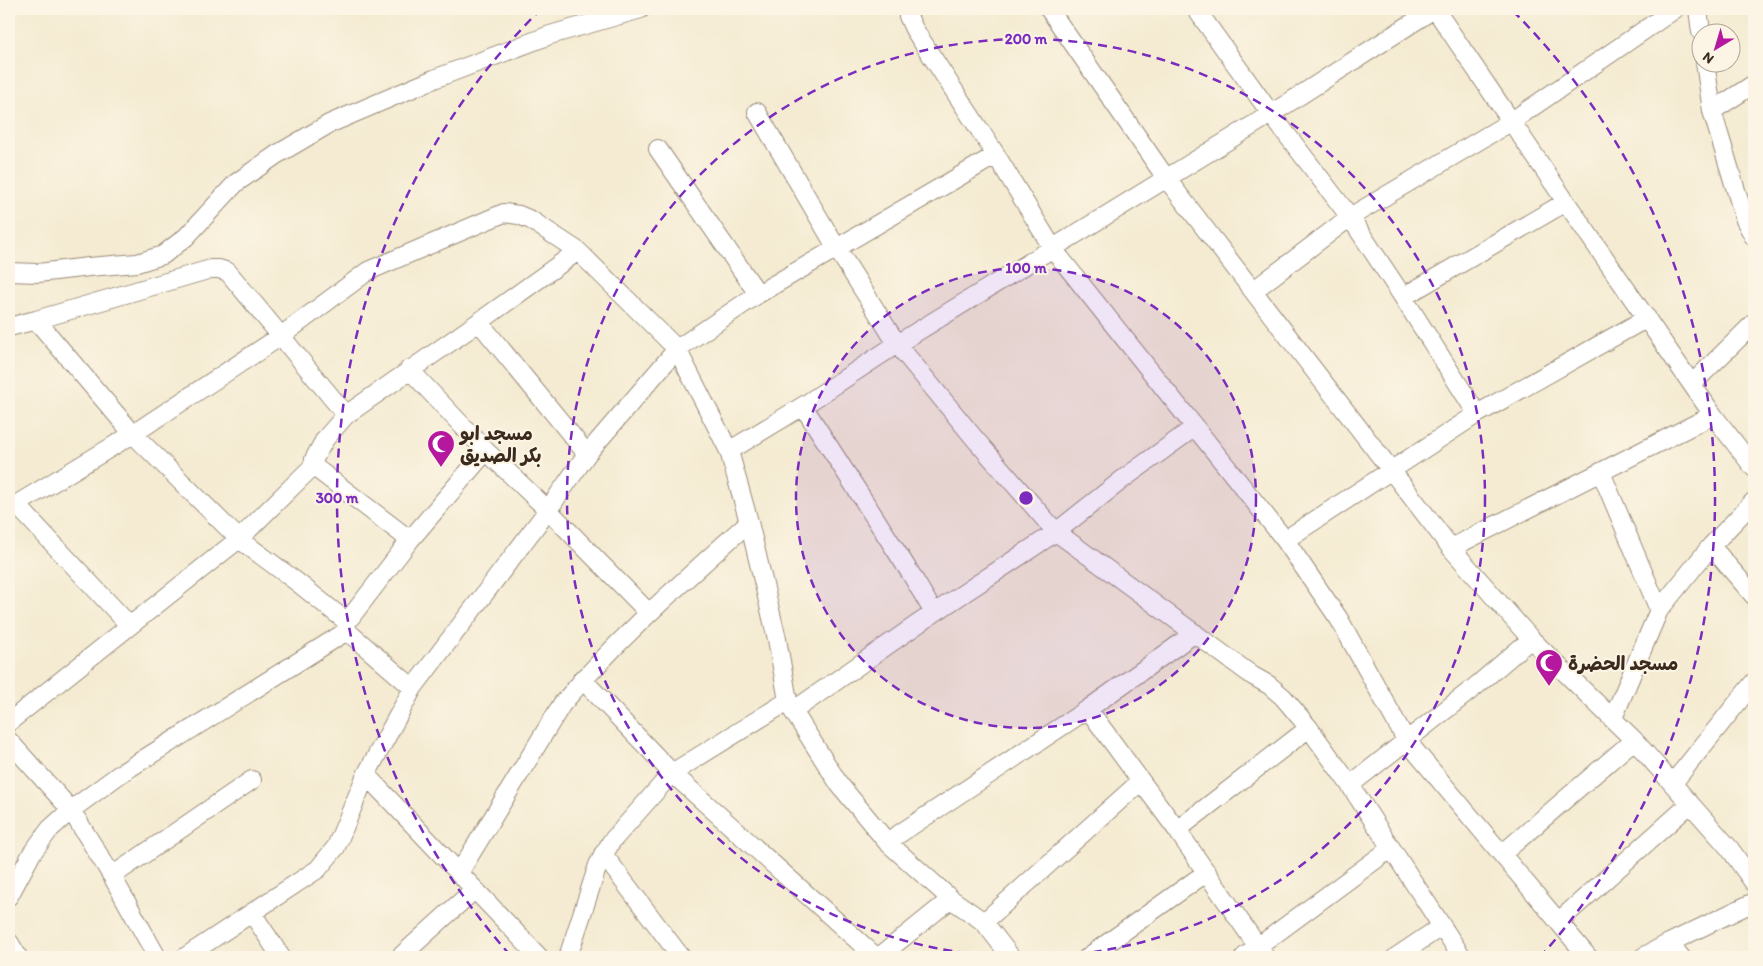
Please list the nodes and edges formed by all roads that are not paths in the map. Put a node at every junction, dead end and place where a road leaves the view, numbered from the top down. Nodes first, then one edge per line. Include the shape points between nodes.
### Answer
1 (641, 9) edge
2 (908, 9) edge
3 (1049, 9) edge
4 (1196, 9) edge
5 (1435, 9) edge
6 (1675, 9) edge
7 (1698, 9) edge
8 (1700, 22) edge
9 (1706, 72) edge
10 (1754, 84) edge
11 (1712, 111) junction
12 (757, 112) dead end
13 (1271, 114) junction
14 (1512, 121) junction
15 (658, 149) dead end
16 (996, 155) junction
17 (1166, 178) junction
18 (1566, 202) junction
19 (1350, 216) junction
20 (1749, 217) edge
21 (1754, 237) edge
22 (836, 247) junction
23 (1053, 249) junction
24 (578, 251) junction
25 (9, 272) edge
26 (1253, 291) junction
27 (758, 294) junction
28 (1404, 297) junction
29 (1647, 318) junction
30 (36, 320) junction
31 (479, 322) junction
32 (1754, 323) edge
33 (9, 327) edge
34 (281, 336) junction
35 (897, 344) junction
36 (677, 349) junction
37 (410, 369) junction
38 (1692, 384) junction
39 (803, 406) junction
40 (346, 414) junction
41 (1477, 414) junction
42 (1714, 415) junction
43 (1195, 427) junction
44 (132, 434) junction
45 (486, 451) junction
46 (729, 451) junction
47 (587, 454) junction
48 (313, 466) junction
49 (1754, 468) edge
50 (1390, 471) junction
51 (1601, 472) junction
52 (1754, 501) edge
53 (12, 507) edge
54 (548, 510) junction
55 (750, 522) junction
56 (1056, 532) junction
57 (239, 539) junction
58 (410, 540) junction
59 (1285, 540) junction
60 (1711, 546) junction
61 (1451, 548) junction
62 (1754, 596) edge
63 (1659, 610) junction
64 (649, 612) junction
65 (934, 613) junction
66 (130, 626) junction
67 (347, 627) junction
68 (1195, 633) junction
69 (1532, 639) junction
70 (582, 680) junction
71 (1754, 682) edge
72 (414, 688) junction
73 (791, 706) junction
74 (1088, 709) junction
75 (1613, 718) junction
76 (9, 722) edge
77 (1309, 728) junction
78 (1406, 740) junction
79 (1634, 740) junction
80 (9, 741) edge
81 (672, 773) junction
82 (366, 775) junction
83 (252, 780) dead end
84 (1141, 781) junction
85 (1673, 783) junction
86 (1350, 785) junction
87 (1690, 804) junction
88 (70, 810) junction
89 (1177, 830) junction
90 (886, 842) junction
91 (1390, 849) junction
92 (603, 854) junction
93 (1502, 854) junction
94 (1207, 872) junction
95 (459, 873) junction
96 (112, 876) junction
97 (1754, 883) edge
98 (474, 890) junction
99 (9, 896) edge
100 (952, 899) junction
101 (1754, 902) edge
102 (252, 913) junction
103 (1559, 921) junction
104 (984, 922) junction
105 (1442, 926) junction
106 (9, 942) edge
107 (1669, 943) junction
108 (1256, 954) edge
109 (18, 957) edge
110 (157, 957) edge
111 (185, 957) edge
112 (281, 957) edge
113 (400, 957) edge
114 (538, 957) edge
115 (568, 957) edge
116 (681, 957) edge
117 (877, 957) edge
118 (1011, 957) edge
119 (1088, 957) edge
120 (1396, 957) edge
121 (1462, 957) edge
122 (1588, 957) edge
123 (1643, 957) edge
124 (1681, 957) edge

1 - 25 street via 541,39 434,79 329,124 236,183 186,237 163,255 137,263 38,273
2 - 16 street via 914,29
3 - 17 street
4 - 13 street
5 - 13 street
5 - 14 street
6 - 14 street
7 - 8 street
9 - 11 street
10 - 11 street
11 - 20 street
12 - 22 street
13 - 17 street
13 - 19 street
14 - 18 street
14 - 19 street
15 - 27 street
16 - 22 street
16 - 23 street
17 - 23 street
17 - 26 street
18 - 28 street
18 - 29 street
19 - 26 street
19 - 28 street
20 - 21 street
22 - 27 street
22 - 35 street
23 - 35 street
23 - 43 street
24 - 31 street
24 - 34 street via 531,220 504,213 368,271
24 - 36 street
26 - 50 street
27 - 36 street
28 - 41 street
29 - 38 street
29 - 41 street
30 - 33 street
30 - 34 street via 220,269 228,272
30 - 44 street
31 - 37 street
31 - 47 street
32 - 38 street
34 - 40 street
34 - 44 street
35 - 39 street
35 - 56 street
36 - 46 street
36 - 47 street
37 - 40 street
37 - 45 street
38 - 42 street
39 - 46 street
39 - 65 street
40 - 48 street via 325,439
41 - 50 street
42 - 49 street
42 - 51 street
43 - 56 street
43 - 59 street
44 - 53 street
44 - 57 street
45 - 54 street
45 - 58 street
46 - 55 street
47 - 54 street
48 - 57 street
48 - 58 street
50 - 59 street
50 - 61 street
51 - 61 street
51 - 63 street
52 - 60 street
53 - 66 street
54 - 64 street
54 - 72 street
55 - 64 street
55 - 73 street
56 - 65 street
56 - 68 street
57 - 66 street
57 - 67 street via 297,582
58 - 67 street
59 - 78 street via 1339,619
60 - 62 street
60 - 63 street
61 - 69 street
63 - 75 street
64 - 70 street
65 - 73 street
66 - 76 street
67 - 72 street
67 - 88 street
68 - 74 street
68 - 77 street via 1269,685
69 - 75 street
69 - 78 street
70 - 81 street
70 - 95 street via 562,704
71 - 85 street
72 - 82 street
73 - 81 street
73 - 90 street via 839,784
74 - 84 street
74 - 90 street
75 - 79 street
77 - 86 street
77 - 89 street
78 - 86 street
78 - 93 street
79 - 85 street
79 - 93 street
80 - 88 street
81 - 92 street
81 - 117 street
82 - 95 street
82 - 102 street via 336,847 327,859 318,869
83 - 96 street
84 - 89 street
84 - 104 street
85 - 87 street
86 - 91 street
87 - 97 street via 1730,849
87 - 103 street
88 - 96 street
88 - 99 street via 32,853
89 - 94 street
90 - 100 street
91 - 105 street
91 - 108 street
92 - 115 street
92 - 116 street
93 - 103 street
94 - 108 street
94 - 119 street
95 - 98 street
96 - 110 street
98 - 113 street
98 - 114 street
100 - 104 street
100 - 117 street
101 - 107 street
102 - 111 street
102 - 112 street
103 - 122 street
104 - 118 street
105 - 120 street
105 - 121 street
106 - 109 street
107 - 123 street
107 - 124 street

